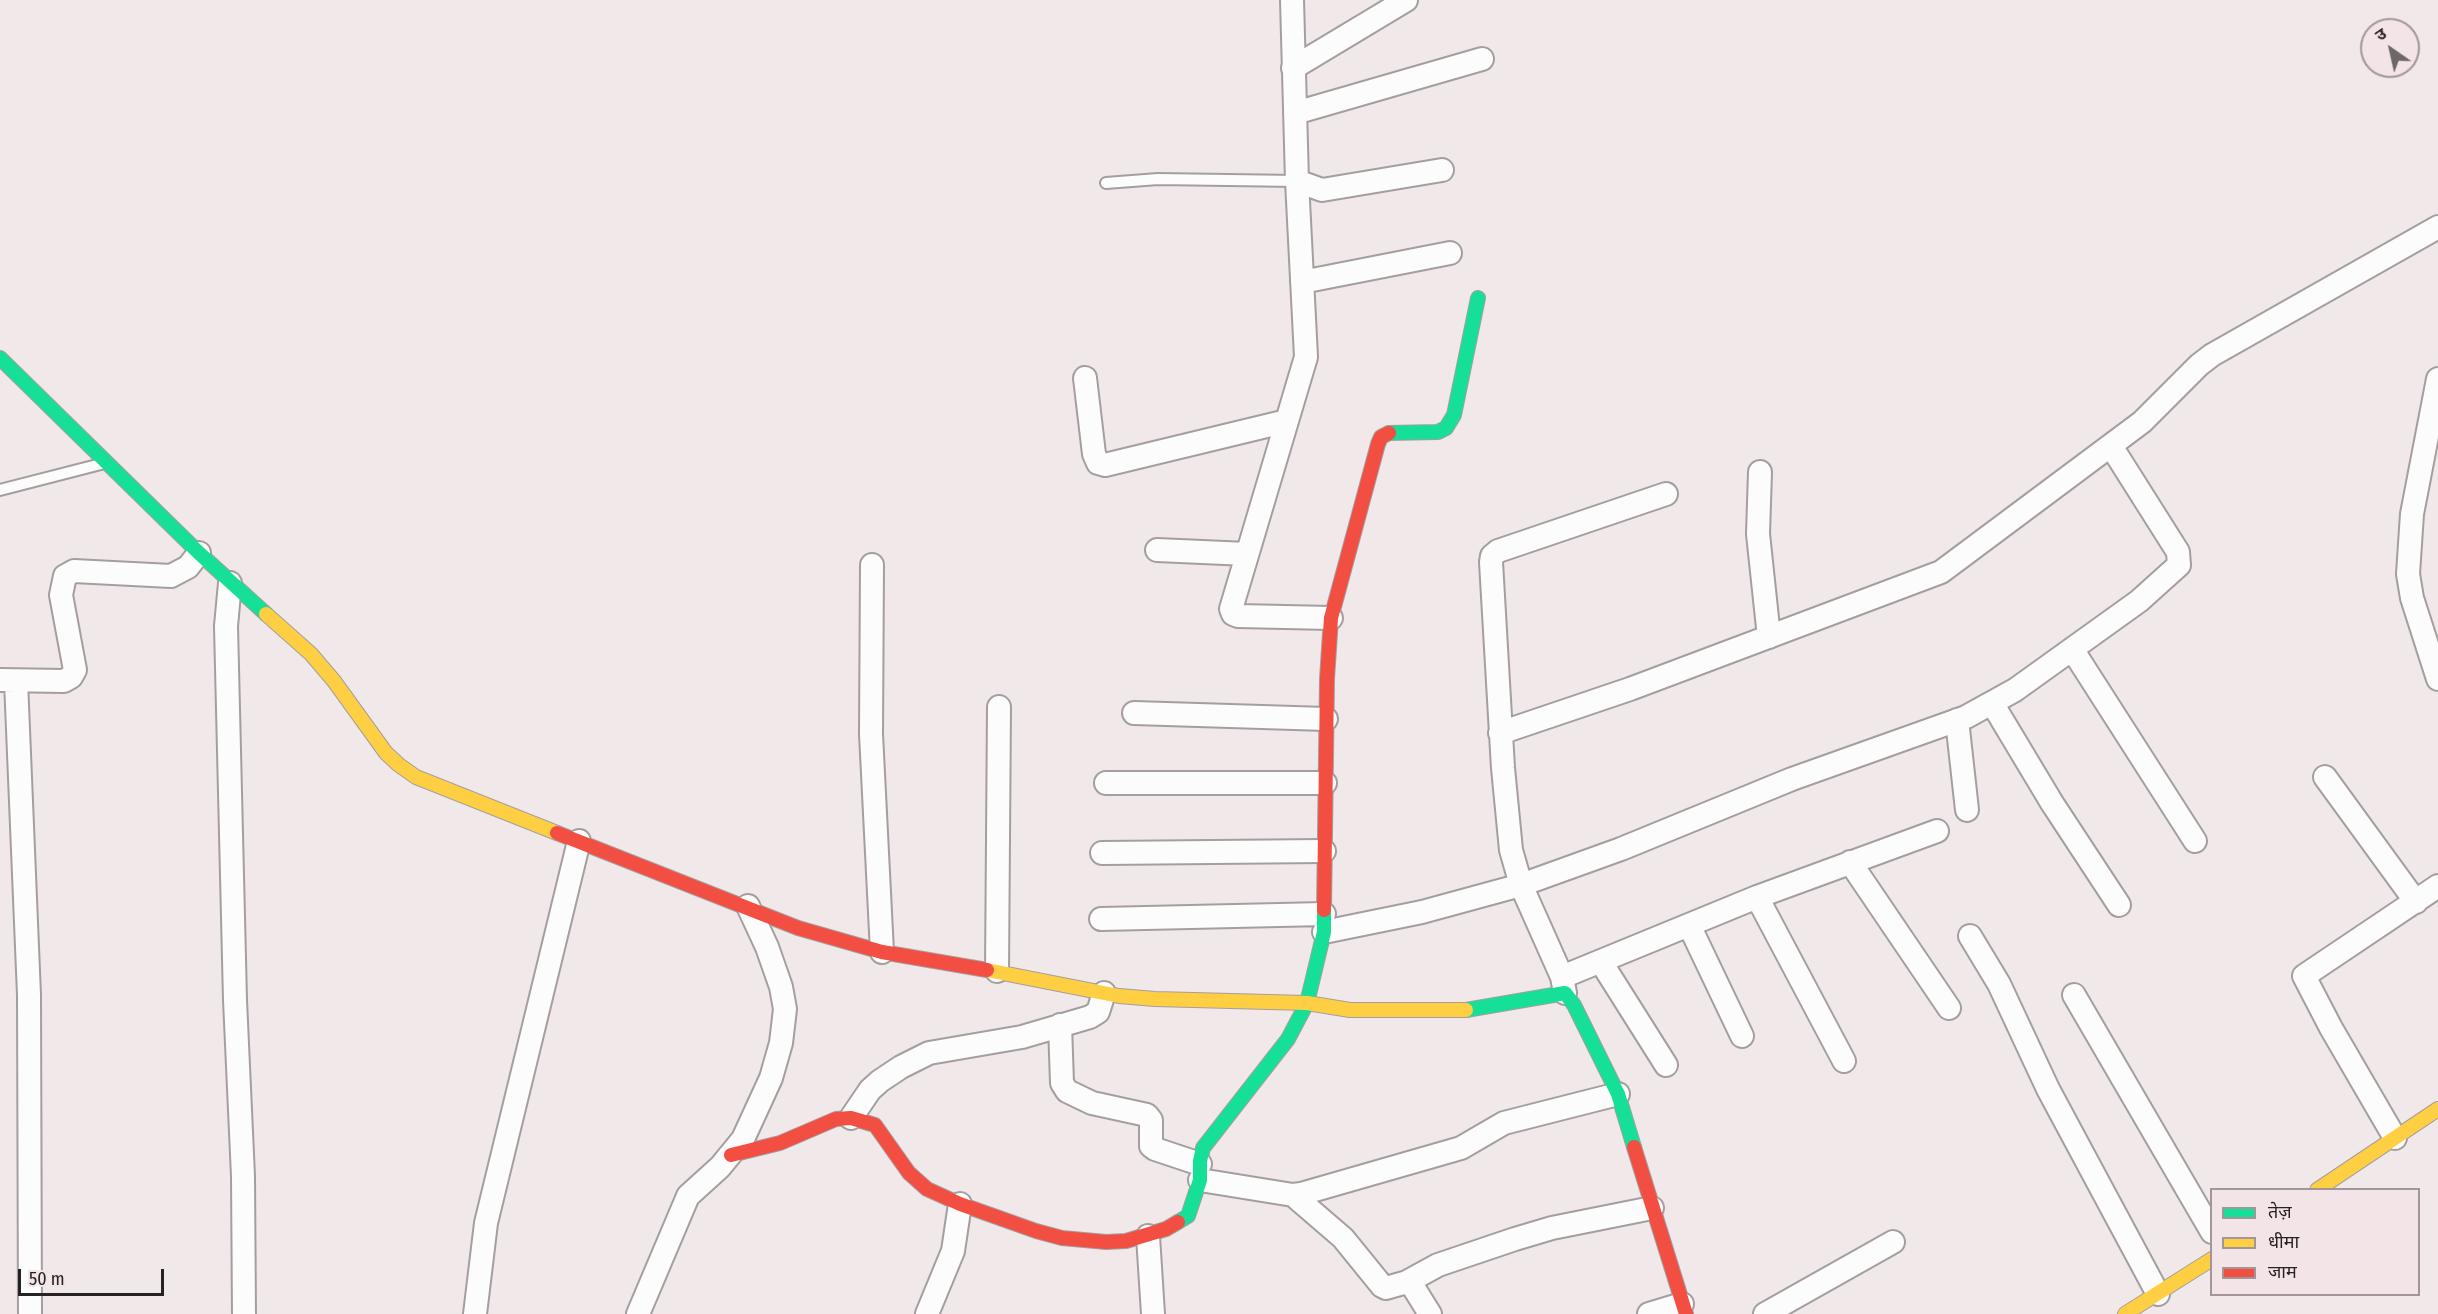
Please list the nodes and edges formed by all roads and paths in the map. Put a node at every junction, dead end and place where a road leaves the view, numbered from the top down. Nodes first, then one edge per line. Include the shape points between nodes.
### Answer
1 (1292, 0) edge
2 (1406, 0) edge
3 (1482, 59) dead end
4 (1293, 68) junction
5 (1295, 113) junction
6 (1442, 170) dead end
7 (1297, 181) junction
8 (1106, 183) dead end
9 (2438, 227) edge
10 (1450, 253) dead end
11 (1302, 282) junction
12 (1478, 298) dead end
13 (0, 358) edge
14 (1085, 378) dead end
15 (2438, 379) edge
16 (1287, 422) junction
17 (2111, 446) junction
18 (106, 463) junction
19 (1760, 472) dead end
20 (0, 490) edge
21 (1666, 494) dead end
22 (1157, 550) dead end
23 (199, 554) junction
24 (1247, 554) junction
25 (872, 565) dead end
26 (230, 583) junction
27 (1331, 618) junction
28 (1769, 637) junction
29 (2072, 649) junction
30 (2438, 679) edge
31 (8, 680) edge
32 (1992, 703) junction
33 (999, 707) dead end
34 (1134, 713) dead end
35 (1326, 719) junction
36 (1957, 720) junction
37 (1500, 733) junction
38 (2325, 777) dead end
39 (1106, 783) dead end
40 (1325, 783) junction
41 (1968, 810) dead end
42 (1937, 831) dead end
43 (579, 841) junction
44 (2195, 841) dead end
45 (1324, 851) junction
46 (1102, 853) dead end
47 (1850, 862) junction
48 (1521, 885) junction
49 (2438, 886) edge
50 (1757, 897) junction
51 (2416, 902) junction
52 (2119, 905) dead end
53 (748, 906) junction
54 (1101, 920) dead end
55 (1324, 923) junction
56 (1689, 925) junction
57 (1970, 936) dead end
58 (882, 952) junction
59 (1601, 962) junction
60 (997, 971) junction
61 (1563, 985) junction
62 (1104, 993) junction
63 (2074, 995) dead end
64 (1307, 1003) junction
65 (1949, 1008) dead end
66 (1060, 1025) junction
67 (1742, 1036) dead end
68 (1844, 1061) dead end
69 (1666, 1065) dead end
70 (1618, 1095) junction
71 (2438, 1109) edge
72 (851, 1118) junction
73 (2395, 1138) junction
74 (730, 1155) junction
75 (1200, 1172) junction
76 (2320, 1188) edge
77 (1293, 1195) junction
78 (960, 1204) junction
79 (1652, 1208) junction
80 (2210, 1230) edge
81 (1148, 1236) junction
82 (1893, 1242) dead end
83 (2210, 1260) edge
84 (1407, 1282) junction
85 (2158, 1294) junction
86 (1684, 1309) edge
87 (30, 1314) edge
88 (244, 1314) edge
89 (475, 1314) edge
90 (638, 1314) edge
91 (927, 1314) edge
92 (1153, 1314) edge
93 (1430, 1314) edge
94 (1649, 1314) edge
95 (1765, 1314) edge
96 (2125, 1314) edge

1 - 4 street
2 - 4 street
3 - 5 street
4 - 5 street
5 - 7 street
6 - 7 street via 1323,190
7 - 8 lane via 1158,179
7 - 11 street
9 - 17 street via 2212,355
10 - 11 street
11 - 16 street via 1306,357
12 - 27 street via 1454,415 1446,428 1381,437
13 - 18 street
14 - 16 street via 1095,459 1105,465
15 - 30 street via 2412,514 2408,574
16 - 24 street
17 - 28 street via 1941,572
17 - 29 street via 2178,552 2179,565 2139,602
18 - 20 lane
18 - 23 street
19 - 28 street via 1758,534
21 - 37 street via 1492,555
22 - 24 street
23 - 26 street
23 - 31 street via 188,567 171,576 74,571 65,576 61,594 75,670 64,681
24 - 27 street via 1232,603 1233,614
25 - 58 street via 871,734
26 - 43 street via 311,654 399,765 416,777
26 - 88 street via 226,626
27 - 35 street
28 - 37 street
29 - 32 street
29 - 44 street
31 - 87 street via 29,995
32 - 36 street
32 - 52 street
33 - 60 street
34 - 35 street
35 - 40 street
36 - 41 street
36 - 48 street via 1792,779
37 - 48 street via 1511,850
38 - 51 street
39 - 40 street
40 - 45 street
42 - 47 street
43 - 53 street
43 - 89 street via 486,1223
45 - 46 street
45 - 55 street
47 - 50 street
47 - 65 street
48 - 55 street via 1422,912
48 - 61 street
49 - 51 street
50 - 56 street
50 - 68 street
51 - 73 street via 2304,976
53 - 58 street via 798,928
53 - 74 street via 767,947 785,1009 771,1078 743,1139
54 - 55 street
55 - 64 street
56 - 59 street
56 - 67 street
57 - 85 street via 1999,984 2053,1098
58 - 60 street
59 - 61 street
59 - 69 street
60 - 62 street
61 - 64 street via 1555,993 1470,1010 1350,1010
61 - 70 street
62 - 64 street via 1155,999
62 - 66 street via 1095,1015
63 - 80 street
64 - 75 street via 1288,1039 1203,1148
66 - 72 street via 1022,1037 929,1053 875,1086
66 - 75 street via 1062,1083 1067,1091 1092,1103 1147,1115 1151,1120 1150,1143 1155,1149
70 - 77 street via 1504,1123 1461,1148
70 - 79 street
71 - 73 street
72 - 74 street via 836,1119 780,1143
72 - 78 street via 875,1125 917,1182
73 - 76 street
74 - 90 street via 688,1196
75 - 77 street
75 - 81 street via 1192,1209 1184,1220
77 - 84 street via 1343,1238 1382,1286
78 - 81 street via 1062,1238 1106,1242
78 - 91 street via 953,1251
79 - 84 street via 1515,1239 1438,1265
79 - 86 street
81 - 92 street
82 - 95 street
83 - 85 street
84 - 93 street
85 - 96 street
86 - 94 street

